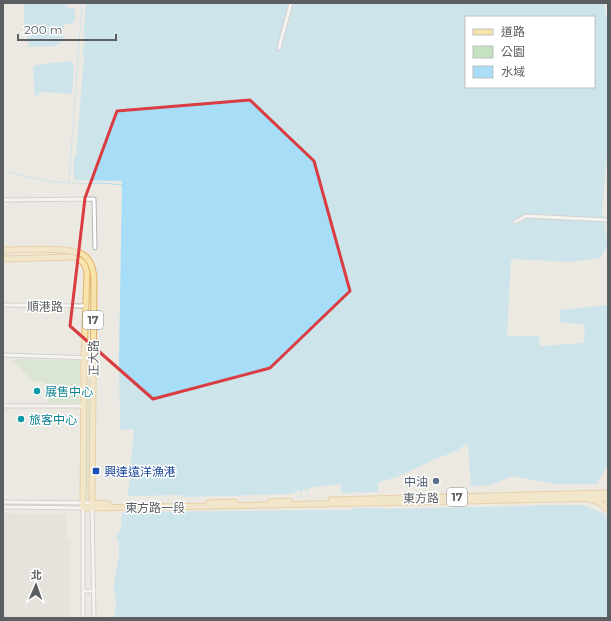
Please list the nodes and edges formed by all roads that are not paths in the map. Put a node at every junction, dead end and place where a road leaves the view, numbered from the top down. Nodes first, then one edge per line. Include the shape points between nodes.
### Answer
1 (291, 3) edge
2 (280, 48) dead end
3 (3, 200) edge
4 (608, 220) edge
5 (515, 222) dead end
6 (94, 248) dead end
7 (3, 250) edge
8 (3, 259) edge
9 (4, 305) edge
10 (86, 306) junction
11 (3, 355) edge
12 (84, 357) junction
13 (93, 358) junction
14 (3, 406) edge
15 (84, 406) junction
16 (608, 488) edge
17 (608, 493) edge
18 (597, 494) junction
19 (582, 498) junction
20 (608, 498) edge
21 (3, 502) edge
22 (306, 503) junction
23 (83, 505) junction
24 (92, 505) junction
25 (3, 507) edge
26 (608, 509) edge
27 (83, 591) junction
28 (94, 591) junction
29 (83, 618) edge
30 (94, 618) edge

1 - 2 street
3 - 6 street via 94,199
4 - 5 street via 526,216
7 - 13 main road, 正大路 / 17 via 72,251 85,256 93,272
8 - 10 main road, 正大路 / 17 via 78,258 87,272
9 - 10 street, 順港路
10 - 12 main road, 正大路 / 17
11 - 12 street
12 - 13 street
12 - 15 main road, 正大路 / 17
13 - 24 main road, 正大路 / 17
14 - 15 street
15 - 23 main road, 正大路 / 17
16 - 18 main road
17 - 18 main road, 東方路 / 17
18 - 22 main road, 東方路 / 17
19 - 20 main road, 東方路 / 17
19 - 22 main road, 東方路 / 17
19 - 26 main road via 598,502
21 - 23 street, 東方路一段
22 - 24 main road, 東方路一段 / 17
23 - 24 main road, 東方路一段 / 17
23 - 25 street, 東方路一段
23 - 27 street, 正大路
24 - 28 street, 正大路
27 - 28 street
27 - 29 street, 正大路
28 - 30 street, 正大路

